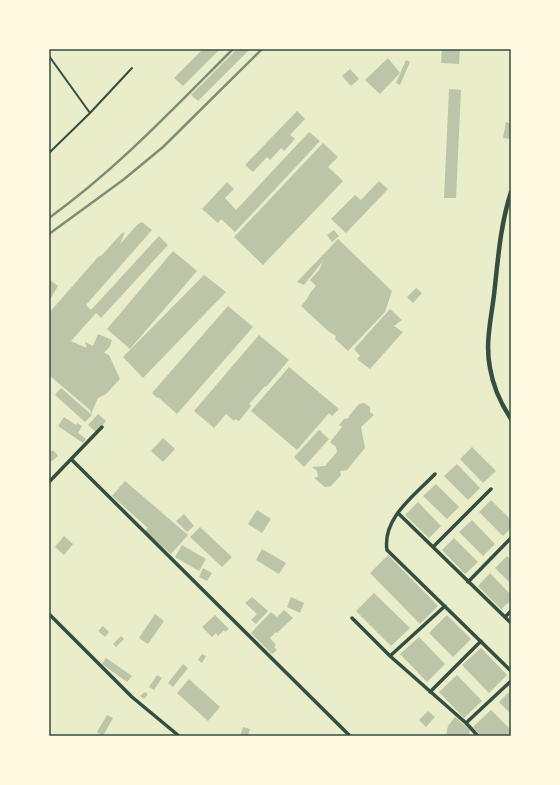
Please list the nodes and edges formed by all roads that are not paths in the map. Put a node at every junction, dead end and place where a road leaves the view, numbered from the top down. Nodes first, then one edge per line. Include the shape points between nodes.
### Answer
1 (49, 56) edge
2 (132, 68) dead end
3 (90, 113) junction
4 (49, 153) edge
5 (511, 192) edge
6 (511, 418) edge
7 (102, 427) dead end
8 (71, 459) junction
9 (435, 474) dead end
10 (49, 482) edge
11 (491, 489) dead end
12 (398, 513) junction
13 (511, 538) edge
14 (433, 547) junction
15 (468, 582) junction
16 (445, 606) junction
17 (511, 611) edge
18 (49, 614) edge
19 (505, 617) junction
20 (352, 618) dead end
21 (511, 623) edge
22 (481, 641) junction
23 (390, 656) junction
24 (511, 671) edge
25 (511, 681) edge
26 (430, 692) junction
27 (466, 723) junction
28 (179, 736) edge
29 (350, 736) edge
30 (478, 736) edge

1 - 3 lane
2 - 3 lane
3 - 4 lane
5 - 6 street via 501,231 488,343 489,367 494,385
7 - 8 street
8 - 10 street
8 - 29 street
9 - 12 street
11 - 14 street
12 - 14 street
12 - 16 street via 389,526 387,550
13 - 15 street
14 - 15 street
15 - 19 street
16 - 22 street
16 - 23 street
17 - 19 street
18 - 28 street via 132,697
19 - 21 street
20 - 23 street
22 - 24 street
22 - 26 street
23 - 26 street
25 - 27 street
26 - 27 street
27 - 30 street

